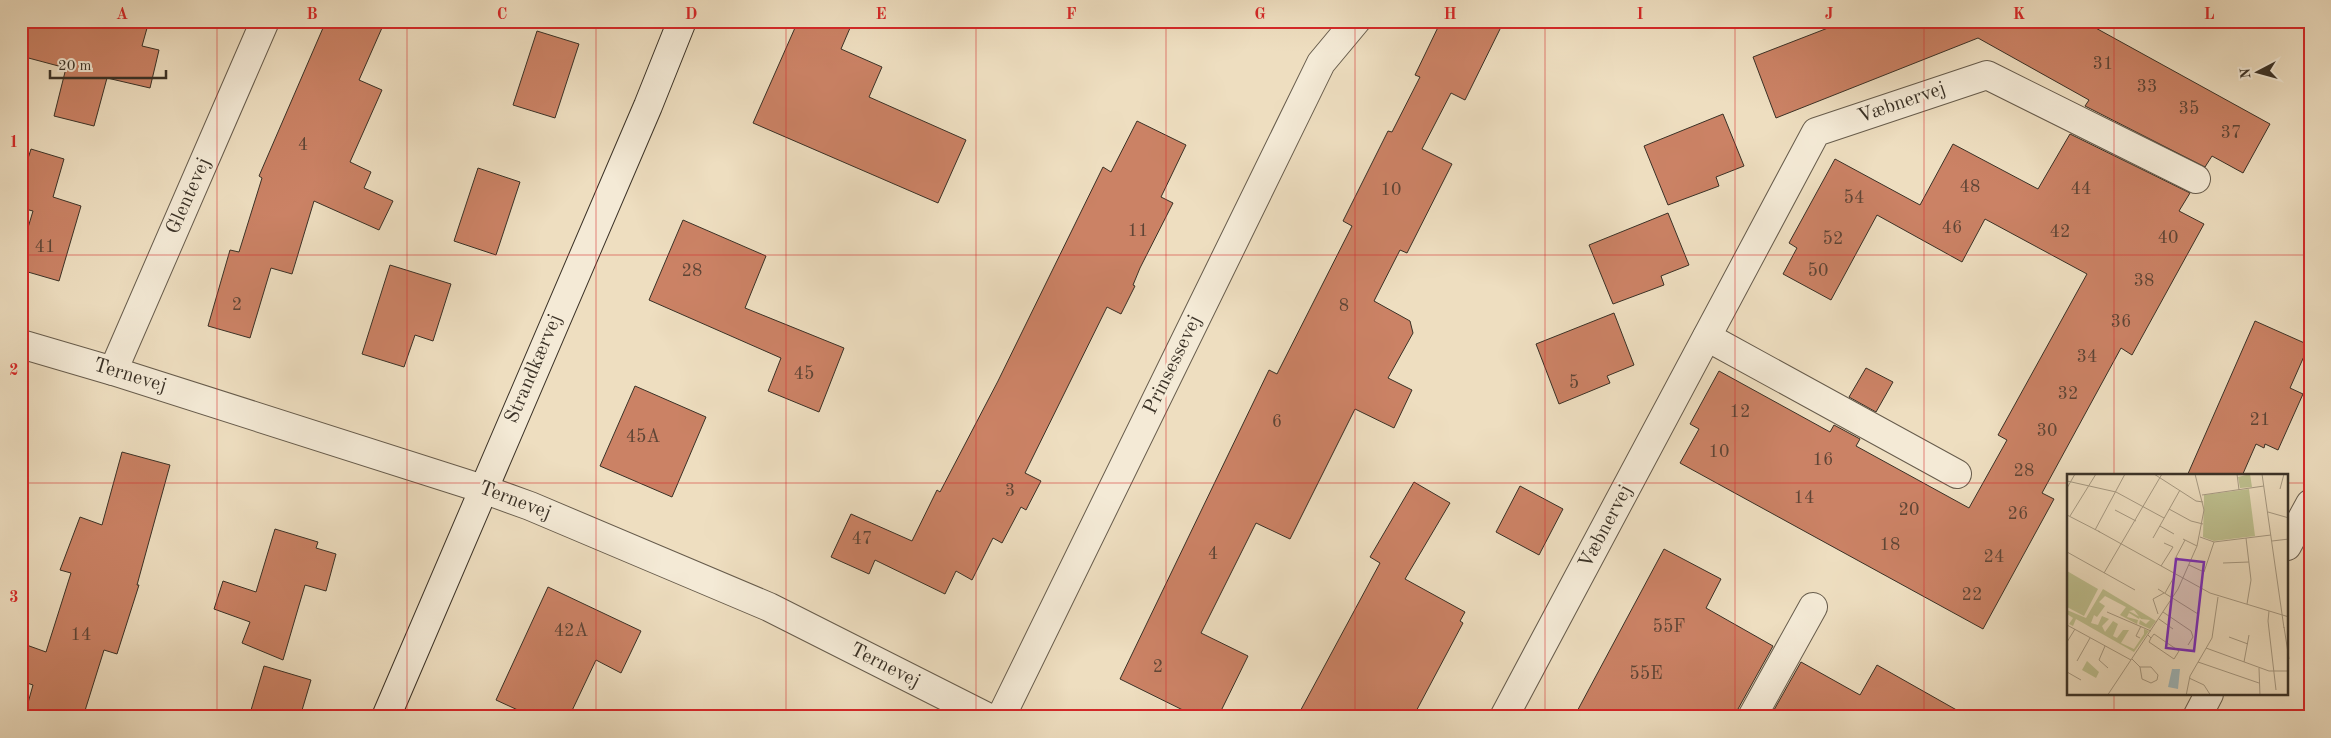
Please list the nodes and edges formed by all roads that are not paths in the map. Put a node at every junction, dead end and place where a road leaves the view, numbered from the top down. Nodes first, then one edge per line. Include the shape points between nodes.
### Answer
1 (265, 21) edge
2 (682, 21) edge
3 (1356, 21) edge
4 (2196, 179) dead end
5 (1707, 337) junction
6 (21, 344) edge
7 (113, 371) junction
8 (1957, 474) dead end
9 (483, 489) junction
10 (2310, 504) edge
11 (2288, 544) edge
12 (1813, 607) dead end
13 (2208, 696) edge
14 (386, 717) edge
15 (987, 717) edge
16 (1001, 717) edge
17 (1504, 717) edge
18 (1752, 717) edge
19 (2197, 717) edge

1 - 7 street, Glentevej
2 - 9 street, Strandkærvej
3 - 16 street, Prinsessevej via 1321,63
4 - 5 street, Væbnervej via 1987,75 1816,132
5 - 8 street
5 - 17 street, Væbnervej
6 - 7 street, Ternevej
7 - 9 street, Ternevej
9 - 14 street, Strandkærvej
9 - 15 street, Ternevej via 769,607
10 - 11 street
12 - 18 street
13 - 19 street

